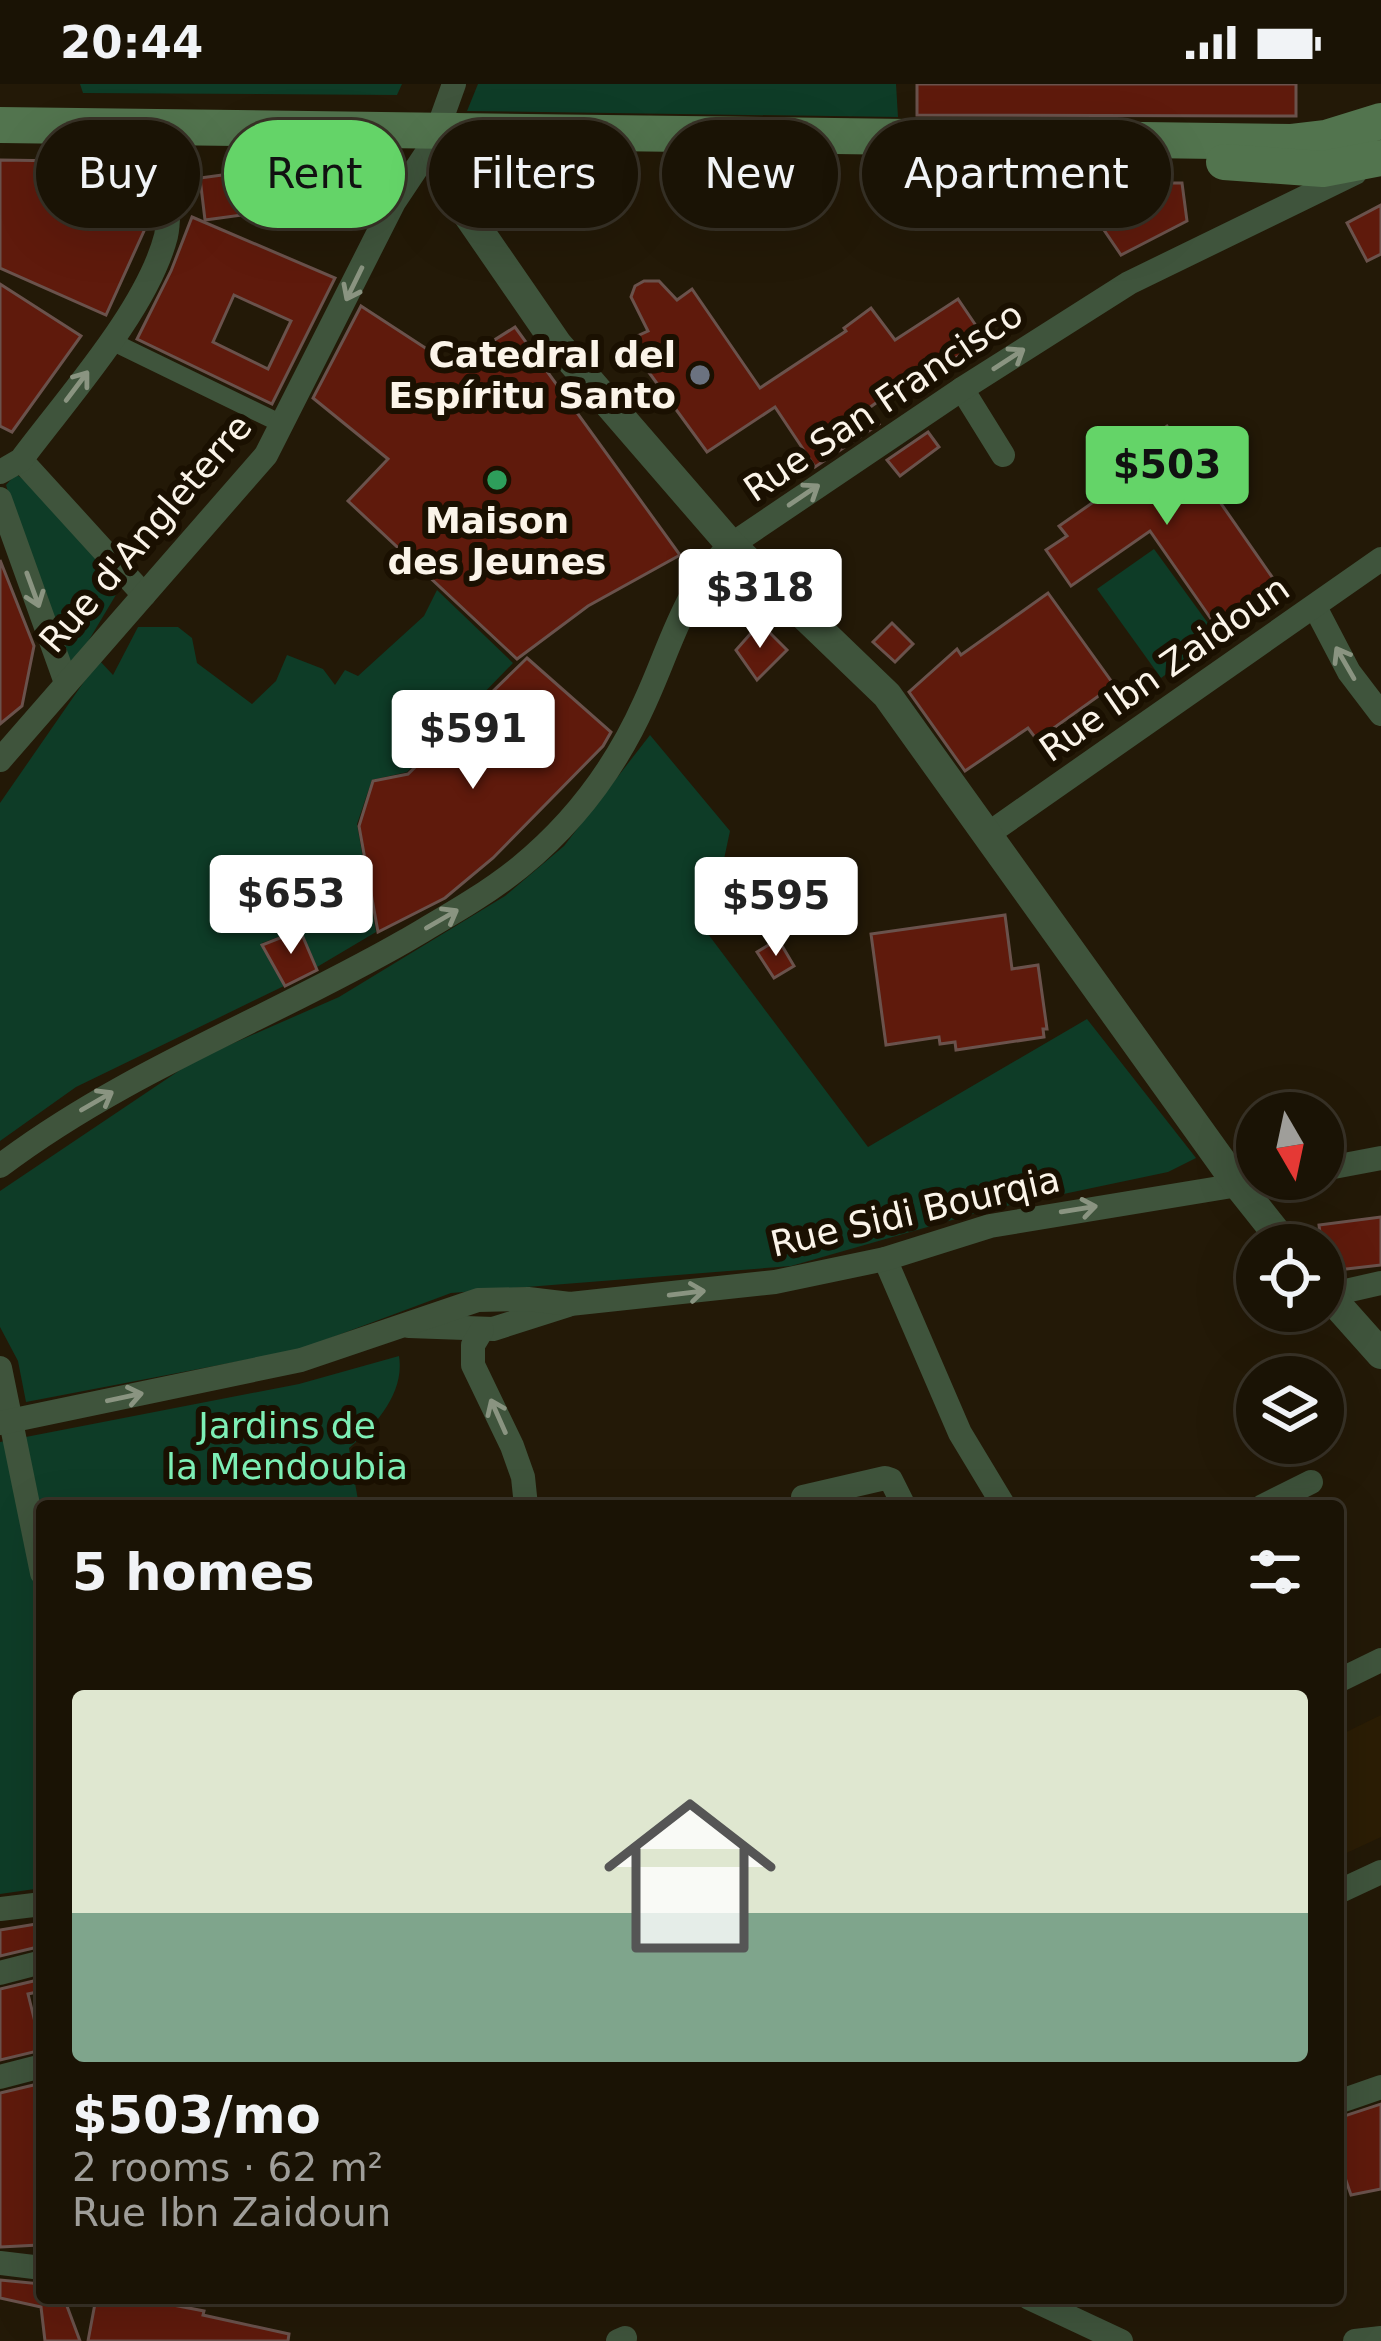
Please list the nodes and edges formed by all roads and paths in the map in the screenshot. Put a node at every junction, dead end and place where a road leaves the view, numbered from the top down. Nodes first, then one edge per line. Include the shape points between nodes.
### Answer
1 (454, 84) edge
2 (441, 120) edge
3 (1381, 122) edge
4 (0, 125) edge
5 (429, 137) edge
6 (429, 137) edge
7 (638, 138) edge
8 (0, 143) edge
9 (36, 143) edge
10 (200, 143) edge
11 (638, 144) edge
12 (429, 147) edge
13 (1381, 160) edge
14 (164, 228) edge
15 (477, 228) edge
16 (111, 341) junction
17 (962, 389) junction
18 (284, 425) junction
19 (1003, 455) dead end
20 (10, 466) edge
21 (0, 499) edge
22 (731, 545) junction
23 (1381, 559) edge
24 (144, 595) junction
25 (1315, 608) junction
26 (65, 680) junction
27 (1381, 714) edge
28 (0, 760) edge
29 (988, 834) junction
30 (1381, 1158) edge
31 (1344, 1165) edge
32 (0, 1166) edge
33 (1236, 1182) edge
34 (1236, 1186) edge
35 (1250, 1200) edge
36 (1269, 1224) edge
37 (885, 1259) junction
38 (1381, 1283) edge
39 (1344, 1289) edge
40 (571, 1304) junction
41 (1344, 1313) edge
42 (409, 1326) junction
43 (482, 1330) junction
44 (1381, 1354) edge
45 (0, 1368) edge
46 (5, 1422) edge
47 (1311, 1482) dead end
48 (803, 1497) dead end
49 (525, 1500) edge
50 (901, 1500) edge
51 (1000, 1500) edge
52 (1275, 1500) edge
53 (36, 1549) edge
54 (1381, 1660) edge
55 (1344, 1678) edge
56 (1381, 1872) edge
57 (1344, 1889) edge
58 (36, 1905) edge
59 (0, 1909) edge
60 (36, 1964) edge
61 (0, 1973) edge
62 (36, 2068) edge
63 (0, 2078) edge
64 (1381, 2087) edge
65 (1344, 2100) edge
66 (0, 2263) edge
67 (36, 2267) edge
68 (1042, 2304) edge
69 (1381, 2338) edge
70 (1120, 2341) edge
71 (1354, 2341) edge

1 - 2 street, Rue d'Angleterre
3 - 7 main road via 1292,142
4 - 5 main road
6 - 10 main road
8 - 9 main road
11 - 13 main road via 1299,169
12 -> 18 street, Rue d'Angleterre
17 -> 13 street, Rue San Francisco via 1129,283
14 - 16 street
15 - 22 street via 557,344
16 - 18 street
20 -> 16 street
17 - 19 street
22 -> 17 street, Rue San Francisco
18 - 24 street, Rue d'Angleterre
20 - 24 street
21 -> 26 street
22 - 29 street via 887,695
32 -> 22 street, Rue San Francisco via 49,1129 332,983 518,868 609,771 694,587
23 - 25 street, Rue Ibn Zaidoun
24 - 26 street, Rue d'Angleterre
27 -> 25 street
25 - 29 street, Rue Ibn Zaidoun
26 - 28 street, Rue d'Angleterre
29 - 33 street
30 - 31 street
37 -> 34 street, Rue Sidi Bourqia via 990,1226
35 - 36 street
40 -> 37 street, Rue Sidi Bourqia via 775,1282
37 - 51 street via 960,1433
38 - 39 street
40 - 42 street, Rue Sidi Bourqia via 478,1300
40 - 43 street, Rue Sidi Bourqia
41 - 44 street
42 - 43 street, Rue Sidi Bourqia
46 -> 42 street, Rue Sidi Bourqia via 301,1360
49 -> 43 street via 512,1446 473,1365
45 - 46 street
46 - 53 street
47 - 52 street
48 - 50 street via 885,1478
54 - 55 street
56 - 57 street
58 - 59 street
60 - 61 street
62 - 63 street
64 - 65 street
66 - 67 street
68 - 70 street
69 - 71 street

